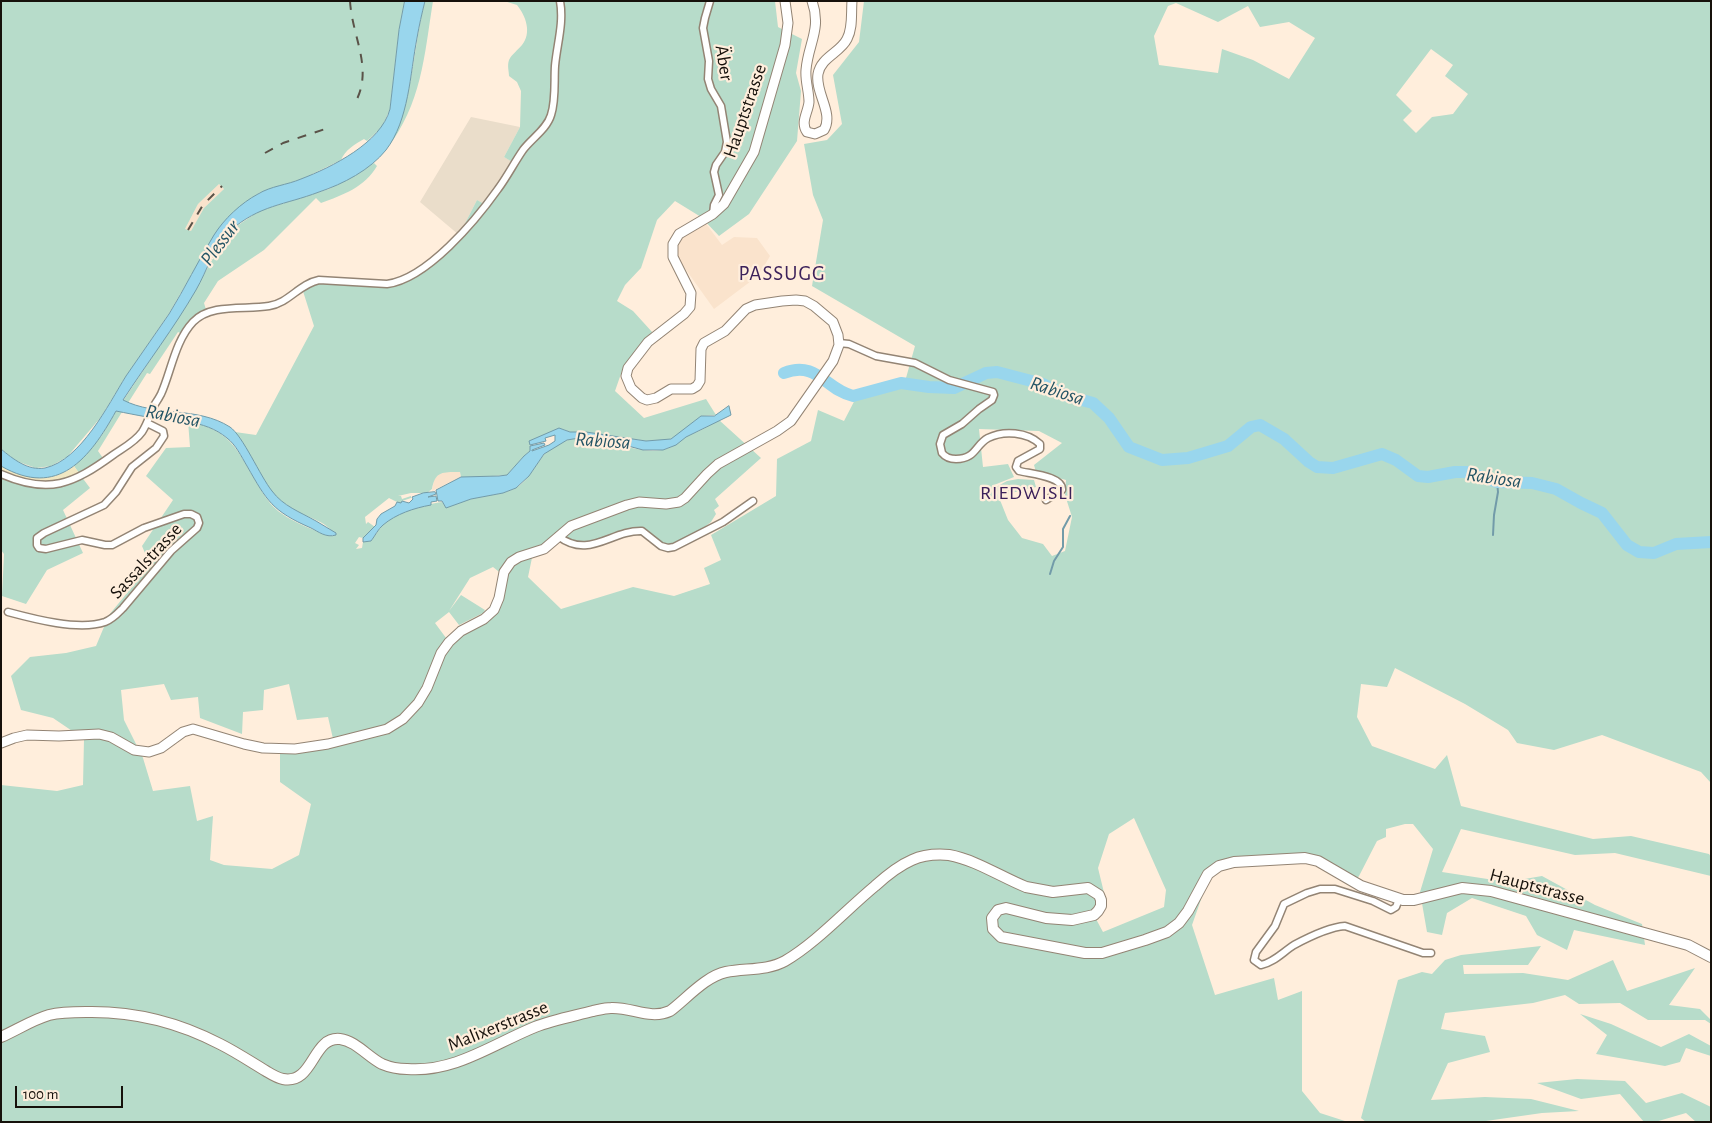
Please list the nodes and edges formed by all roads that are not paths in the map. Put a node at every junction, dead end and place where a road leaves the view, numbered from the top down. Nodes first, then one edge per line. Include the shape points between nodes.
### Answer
1 (560, 1) edge
2 (710, 1) edge
3 (785, 1) edge
4 (812, 1) edge
5 (852, 1) edge
6 (713, 214) junction
7 (839, 343) junction
8 (148, 421) junction
9 (1, 474) edge
10 (1046, 500) dead end
11 (753, 501) dead end
12 (558, 536) junction
13 (8, 612) dead end
14 (1, 743) edge
15 (912, 860) joint
16 (1399, 899) junction
17 (1431, 953) dead end
18 (1711, 957) edge
19 (1, 1037) edge

1 - 8 street via 562,18 550,120 523,150 493,196 458,236 440,254 405,279 388,284 324,280 308,284 278,304 214,311 198,318 184,335
2 - 6 street, Äber via 703,28 709,61 708,79 721,106 727,140 725,152 714,172 719,195
3 - 6 street, Hauptstrasse via 787,36 759,137 729,197
4 - 5 street via 816,26 806,70 809,102 804,124 807,132 815,134 824,130 827,120 819,71 849,36
6 - 7 street, Hauptstrasse via 679,234 673,244 673,257 691,293 691,304 684,314 648,342 626,372 628,385 634,392 645,399 656,398 671,389 695,388 700,381 704,343 725,331 743,312 755,305 792,300 810,303 833,322
7 - 10 street via 876,356 915,363 956,382 994,393 992,400 943,435 941,451 953,459 966,457 987,439 1007,433 1038,442 1039,450 1018,461 1016,467 1022,472 1060,482 1062,490
7 - 12 street via 830,366 798,414 777,432 718,464 682,500 670,504 645,502 627,505 574,525
8 - 9 street via 133,441 74,480 35,485
8 - 13 street, Sassalstrasse via 163,430 161,444 134,464 104,505 44,533 37,538 37,545 46,549 84,540 112,545 144,528 184,514 197,517 197,528 176,545 123,608 106,621 60,624
11 - 12 street via 724,522 672,548 661,546 640,530 588,545 570,544
12 - 14 street via 544,548 509,564 494,610 449,642 418,703 403,719 383,730 294,749 257,747 193,729 149,752 134,750 99,734 27,735
15 - 16 main road, Hauptstrasse via 947,855 1036,890 1053,892 1083,888 1094,891 1100,897 1101,906 1096,914 1086,918 1052,919 1006,908 998,910 992,918 994,932 1004,938 1085,953 1117,949 1167,932 1185,916 1208,874 1215,868 1234,862 1305,858 1318,861 1361,886
15 - 19 main road, Malixerstrasse via 887,876 782,963 724,972 712,977 664,1014 611,1008 594,1011 537,1026 456,1064 409,1070 394,1068 381,1064 352,1043 339,1039 321,1046 300,1076 291,1080 280,1079 195,1032 120,1012 52,1014
16 - 17 street via 1395,909 1391,910 1332,888 1307,893 1284,904 1254,960 1261,965 1267,964 1299,943 1345,926 1419,952
16 - 18 main road, Hauptstrasse via 1414,900 1462,888 1477,888 1688,946

